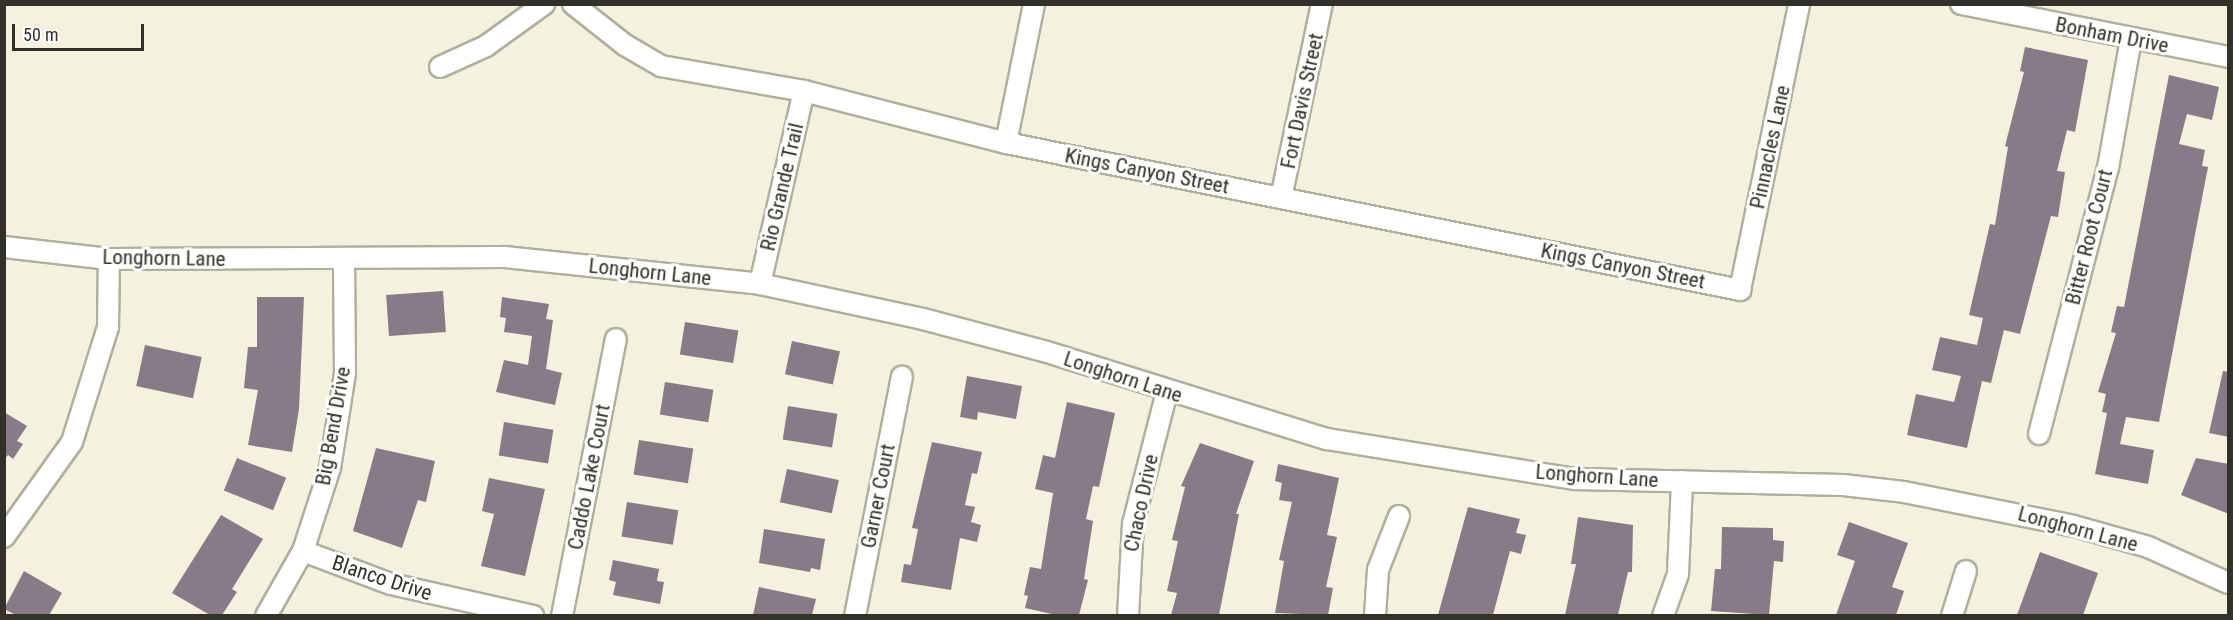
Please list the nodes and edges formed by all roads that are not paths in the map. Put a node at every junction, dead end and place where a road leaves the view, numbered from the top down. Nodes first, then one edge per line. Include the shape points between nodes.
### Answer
1 (544, 4) edge
2 (573, 4) edge
3 (1034, 4) edge
4 (1322, 4) edge
5 (1799, 4) edge
6 (1961, 4) edge
7 (2131, 39) junction
8 (2229, 57) edge
9 (440, 67) dead end
10 (804, 91) junction
11 (1006, 143) junction
12 (1281, 198) junction
13 (4, 247) edge
14 (109, 259) junction
15 (344, 259) junction
16 (760, 284) junction
17 (1740, 290) joint
18 (616, 339) dead end
19 (902, 377) dead end
20 (1167, 392) junction
21 (2039, 434) dead end
22 (1682, 481) junction
23 (1399, 516) dead end
24 (4, 537) edge
25 (303, 551) junction
26 (1966, 571) dead end
27 (2229, 583) edge
28 (266, 615) edge
29 (533, 615) edge
30 (562, 615) edge
31 (855, 615) edge
32 (1128, 615) edge
33 (1375, 615) edge
34 (1663, 615) edge
35 (1952, 615) edge

1 - 9 street via 486,46
2 - 10 street, Kings Canyon Street via 617,40 661,66
3 - 11 street
4 - 12 street, Fort Davis Street
5 - 17 street, Pinnacles Lane
6 - 7 street, Bonham Drive
7 - 8 street, Bonham Drive
7 - 21 street, Bitter Root Court via 2108,168
10 - 11 street, Kings Canyon Street
10 - 16 street, Rio Grande Trail
11 - 12 street, Kings Canyon Street
12 - 17 street, Kings Canyon Street
13 - 14 street, Longhorn Lane
14 - 15 street, Longhorn Lane
14 - 24 street via 108,327 72,442
15 - 16 street, Longhorn Lane via 505,257
15 - 25 street, Big Bend Drive via 345,373 330,468
16 - 20 street, Longhorn Lane via 923,319 1047,352
18 - 30 street, Caddo Lake Court
19 - 31 street, Garner Court
20 - 22 street, Longhorn Lane via 1327,439 1575,479
20 - 32 street, Chaco Drive via 1133,524
22 - 27 street, Longhorn Lane via 1843,485 1990,507 2148,547
22 - 34 street via 1678,574
23 - 33 street via 1378,570
25 - 28 street, Big Bend Drive
25 - 29 street, Blanco Drive via 391,584
26 - 35 street

